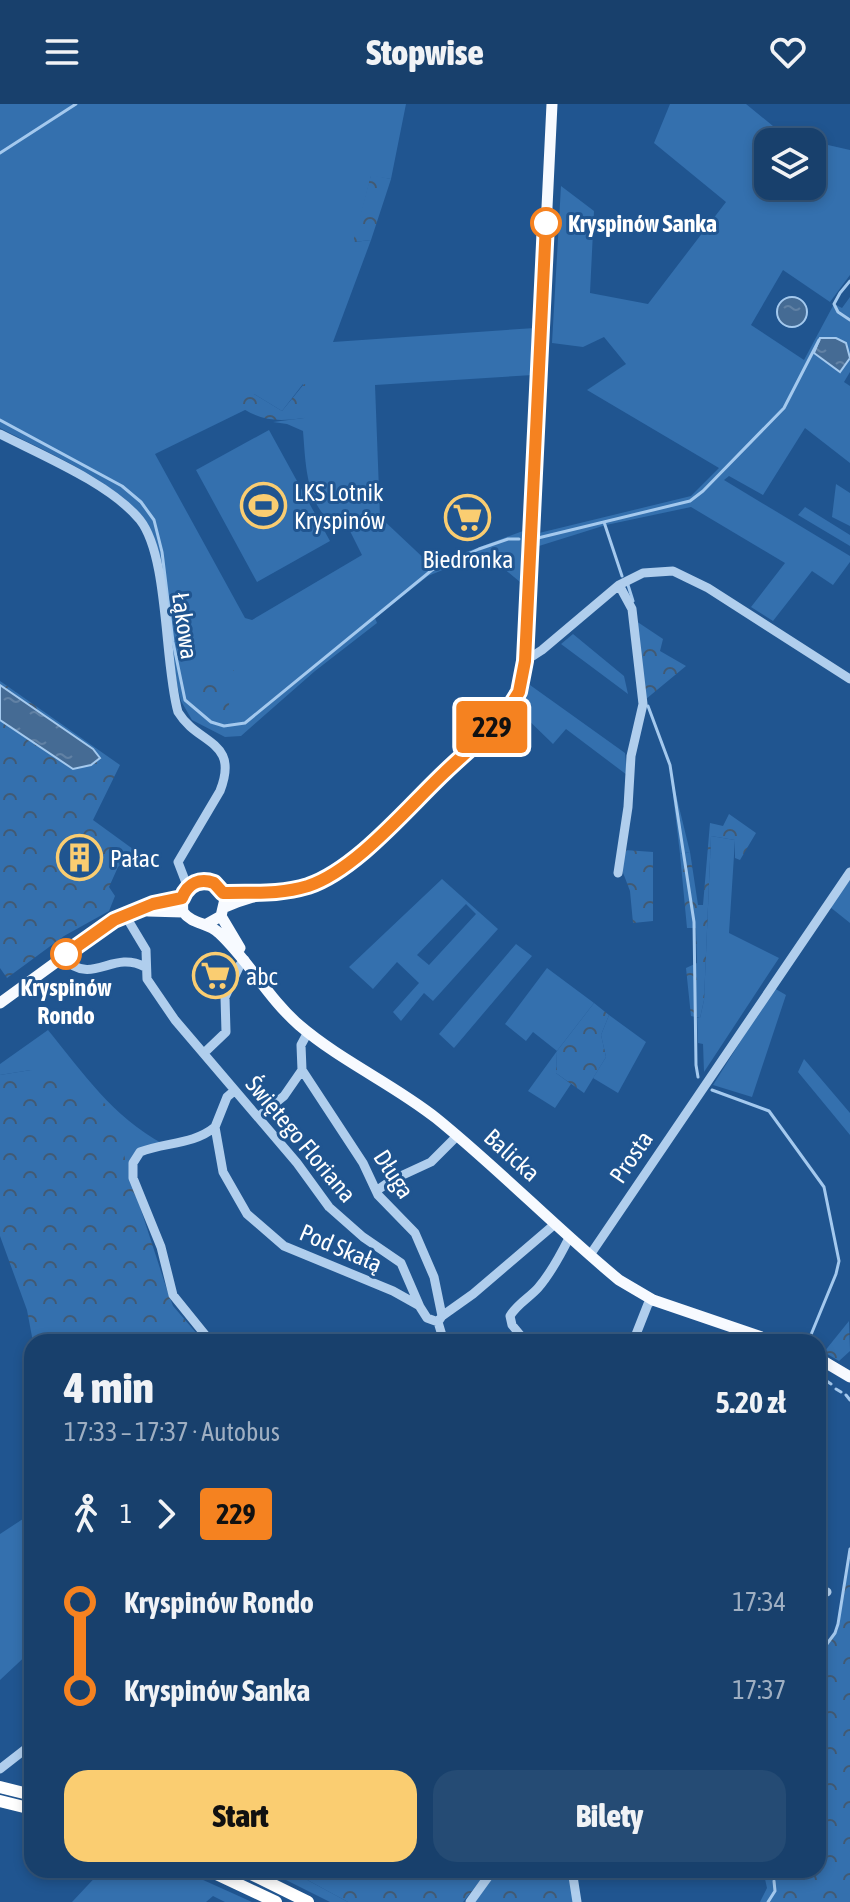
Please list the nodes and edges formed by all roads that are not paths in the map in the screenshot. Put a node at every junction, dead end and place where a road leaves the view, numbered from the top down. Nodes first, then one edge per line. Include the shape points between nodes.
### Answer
1 (552, 104) edge
2 (0, 434) edge
3 (621, 584) junction
4 (525, 661) junction
5 (850, 679) edge
6 (183, 872) junction
7 (850, 872) edge
8 (618, 873) dead end
9 (202, 881) junction
10 (185, 893) junction
11 (223, 893) junction
12 (257, 895) junction
13 (140, 910) junction
14 (223, 911) junction
15 (183, 912) junction
16 (125, 915) junction
17 (205, 925) junction
18 (62, 957) junction
19 (245, 960) junction
20 (145, 967) junction
21 (0, 1003) edge
22 (308, 1032) junction
23 (204, 1053) junction
24 (302, 1070) junction
25 (234, 1091) junction
26 (258, 1117) junction
27 (215, 1127) junction
28 (457, 1136) junction
29 (376, 1191) junction
30 (555, 1224) junction
31 (569, 1238) junction
32 (590, 1255) junction
33 (653, 1300) junction
34 (420, 1307) junction
35 (440, 1319) junction
36 (205, 1334) edge
37 (443, 1334) edge
38 (519, 1334) edge
39 (636, 1334) edge
40 (753, 1334) edge
41 (826, 1363) edge
42 (850, 1377) edge
43 (24, 1750) edge
44 (0, 1769) edge
45 (0, 1787) edge
46 (24, 1793) edge
47 (0, 1801) edge
48 (24, 1807) edge
49 (225, 1878) edge
50 (259, 1878) edge
51 (487, 1878) edge
52 (573, 1878) edge
53 (276, 1902) edge
54 (308, 1902) edge
55 (470, 1902) edge
56 (577, 1902) edge

1 - 4 main road
2 - 6 street, Łąkowa via 116,498 149,534 178,712 217,745 225,759 220,791 178,862
3 - 4 street
3 - 5 street via 658,571 689,577
3 - 8 street via 632,609 643,704 631,756
4 - 12 main road via 519,692 505,714 349,864 307,886
6 - 9 street
6 - 10 street
7 - 32 street, Prosta
9 - 10 main road
9 - 11 main road via 214,883
10 - 13 main road
10 - 15 main road
11 - 12 main road
11 - 14 main road
12 - 14 main road
13 - 15 main road
13 - 16 main road
14 - 17 main road
14 - 19 main road, Balicka
15 - 17 main road
16 - 18 main road
16 - 20 street, Świętego Floriana via 146,950
17 - 19 main road, Balicka
18 - 20 street via 77,969 126,960
18 - 21 main road
19 - 22 main road, Balicka
19 - 23 street via 225,997 226,1032
20 - 23 street, Świętego Floriana via 147,979 175,1020
22 - 24 street via 301,1045
22 - 28 main road, Balicka
23 - 25 street, Świętego Floriana
24 - 26 street via 284,1096
24 - 29 street, Długa
25 - 26 street, Świętego Floriana
25 - 27 street
26 - 34 street, Świętego Floriana via 329,1207 401,1263
27 - 34 street, Pod Skałą via 223,1172 252,1220 289,1248
27 - 36 street via 184,1142 140,1152 132,1168 173,1295
28 - 29 street via 431,1162
28 - 30 main road, Balicka
29 - 35 street, Długa via 415,1233 434,1277
30 - 31 main road, Balicka
30 - 35 street
31 - 32 main road, Balicka
31 - 38 street via 554,1268 514,1308 510,1316
32 - 33 main road, Balicka
33 - 39 street
33 - 40 main road, Balicka
34 - 35 street, Świętego Floriana via 427,1318
35 - 37 street, Długa
41 - 42 main road
43 - 44 street
45 - 46 highway
47 - 48 highway
49 - 53 highway
50 - 54 highway
51 - 55 street
52 - 56 street

